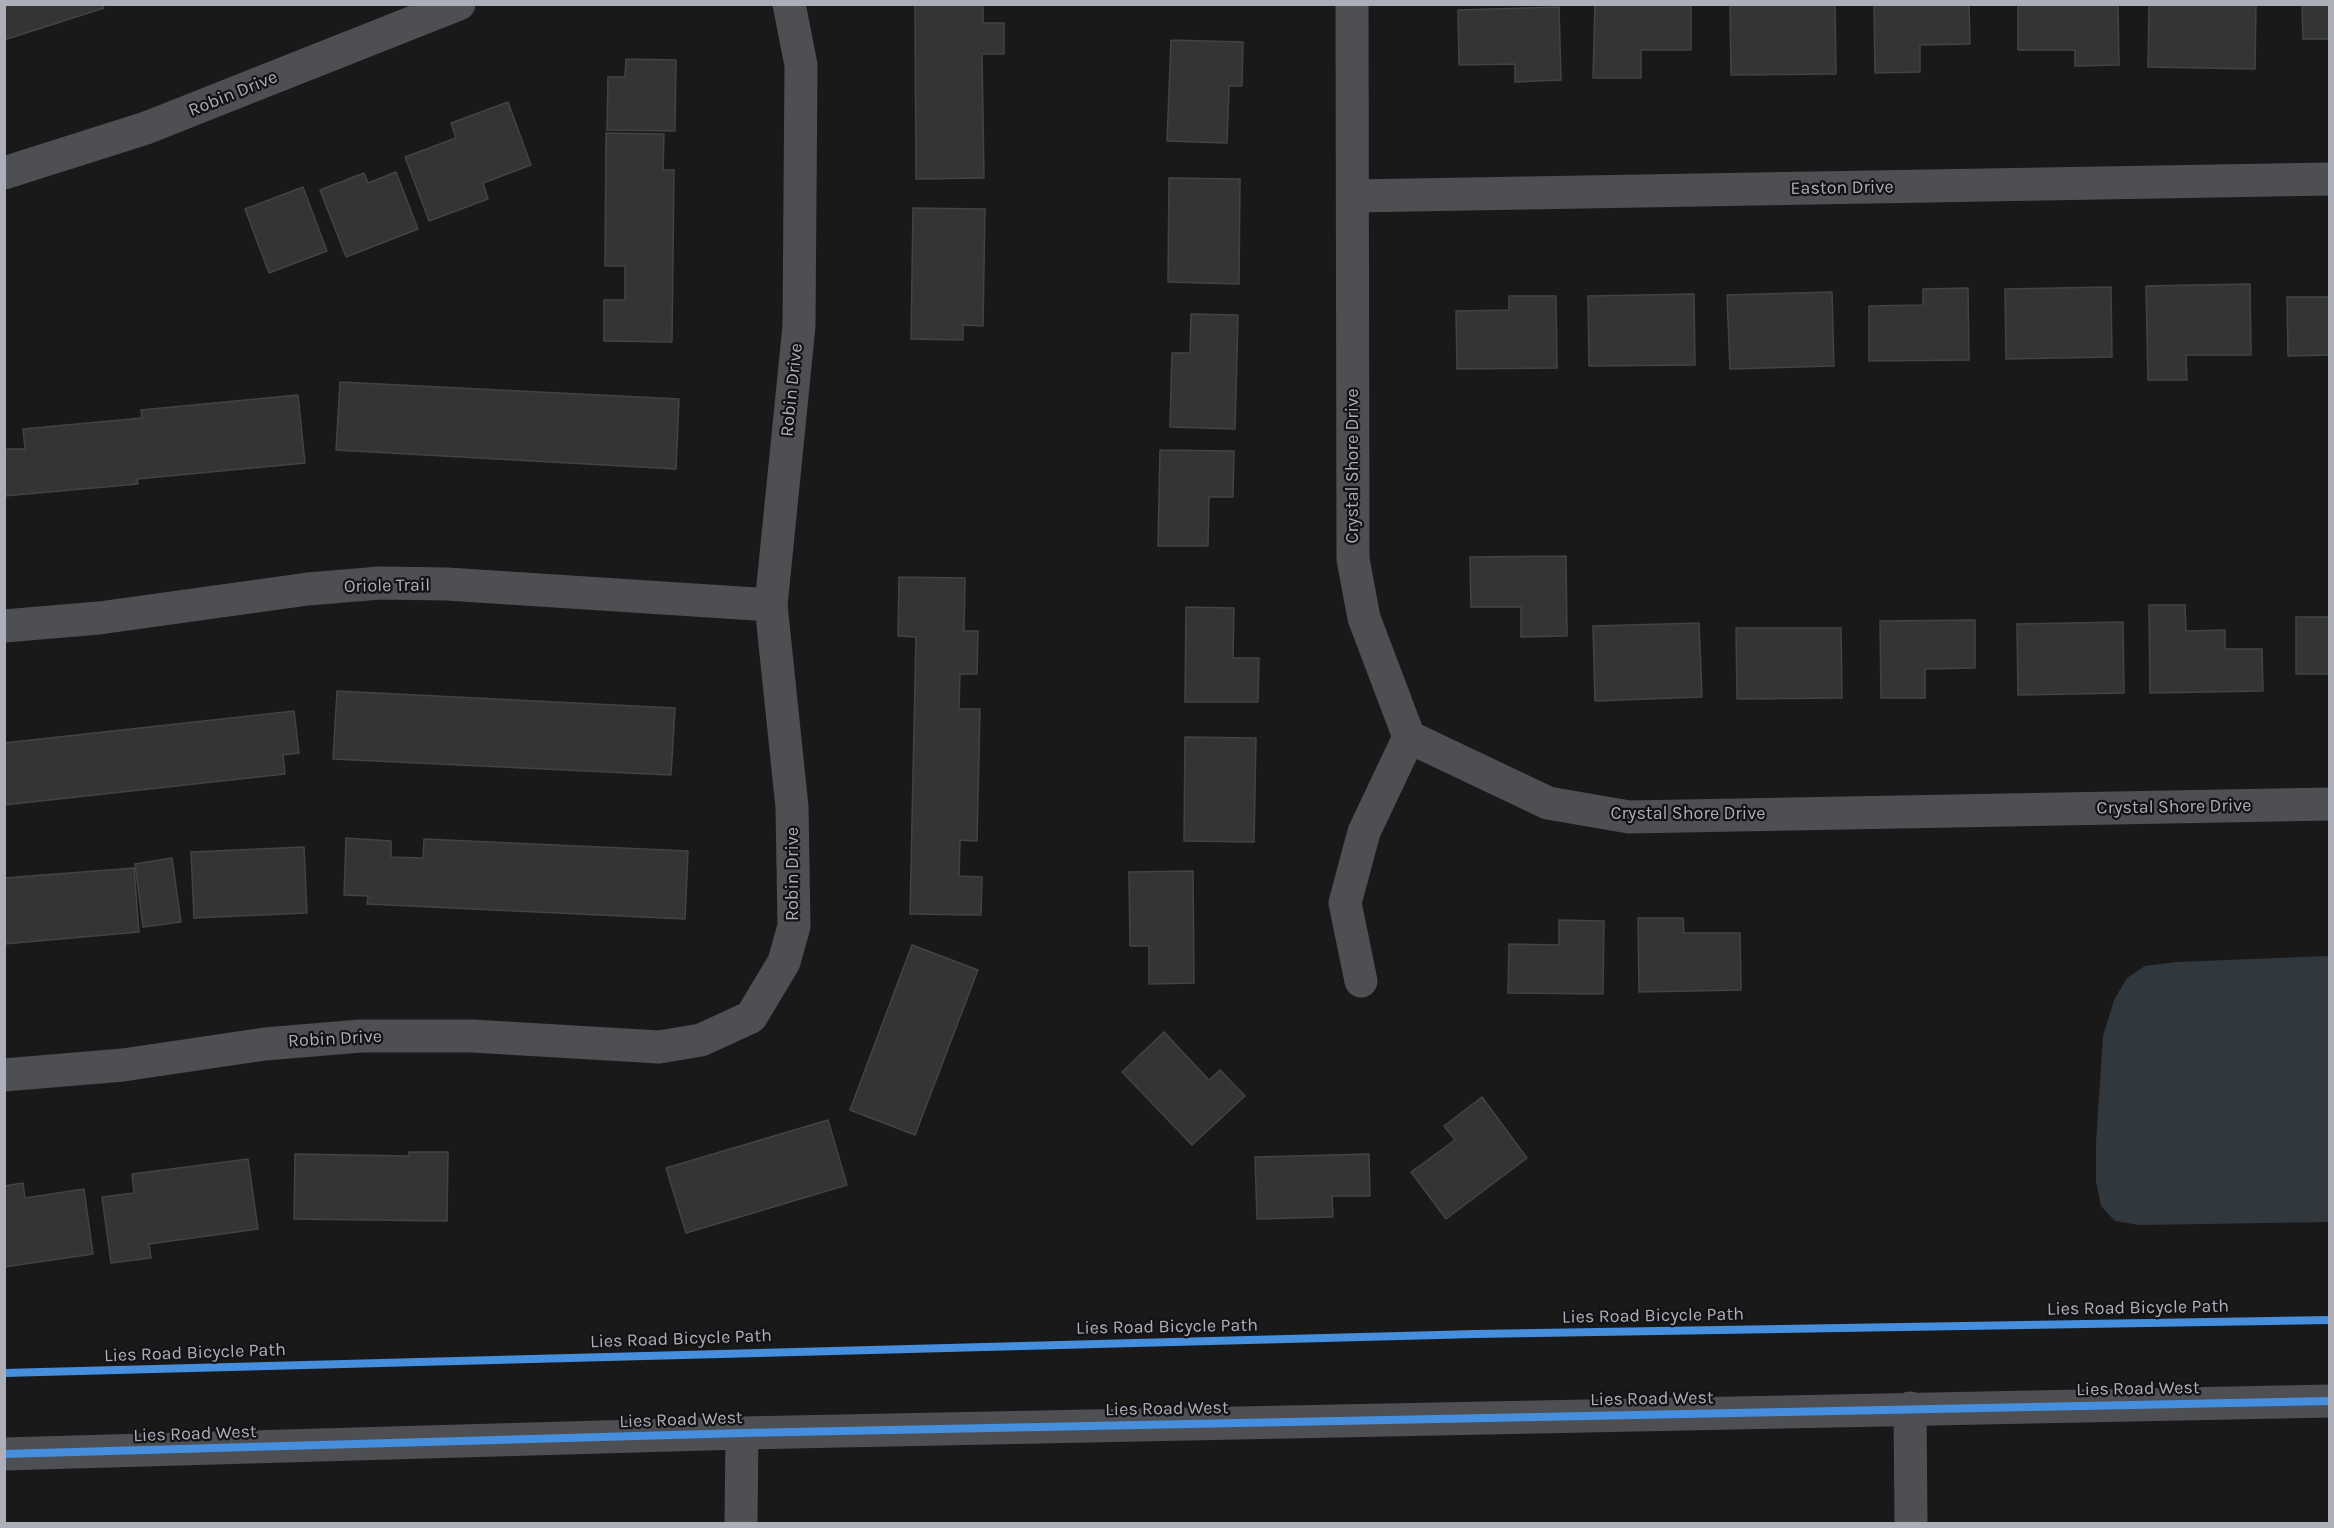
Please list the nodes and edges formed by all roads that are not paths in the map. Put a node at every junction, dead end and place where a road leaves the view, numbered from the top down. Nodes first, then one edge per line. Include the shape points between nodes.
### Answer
1 (459, 4) edge
2 (789, 4) edge
3 (1352, 4) edge
4 (4, 173) edge
5 (2330, 179) edge
6 (1354, 196) junction
7 (771, 605) junction
8 (4, 626) edge
9 (1409, 737) junction
10 (2330, 804) edge
11 (1361, 981) dead end
12 (4, 1075) edge
13 (2330, 1401) edge
14 (1910, 1408) junction
15 (742, 1433) junction
16 (4, 1454) edge
17 (741, 1524) edge
18 (1911, 1524) edge

1 - 4 street, Robin Drive via 146,128
2 - 7 street, Robin Drive via 801,65 799,326
3 - 6 street, Crystal Shore Drive
5 - 6 street, Easton Drive
6 - 9 street, Crystal Shore Drive via 1353,559 1364,618
7 - 8 street, Oriole Trail via 380,583
7 - 12 street, Robin Drive via 792,807 794,926 784,962 751,1017 701,1040 659,1047 472,1036 361,1036
9 - 10 street, Crystal Shore Drive via 1548,803 1629,817
9 - 11 street via 1364,832 1346,903
13 - 14 street, Lies Road West
14 - 15 street, Lies Road West
14 - 18 street
15 - 16 street, Lies Road West
15 - 17 street

